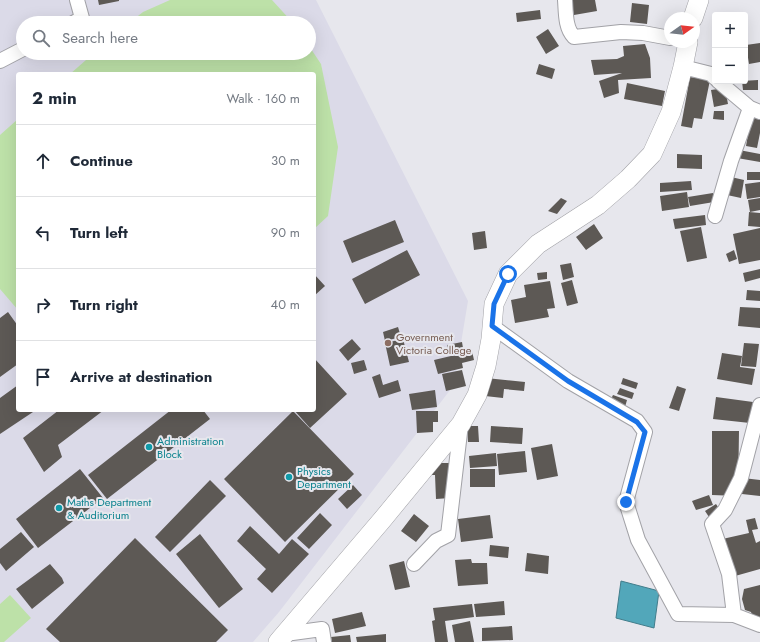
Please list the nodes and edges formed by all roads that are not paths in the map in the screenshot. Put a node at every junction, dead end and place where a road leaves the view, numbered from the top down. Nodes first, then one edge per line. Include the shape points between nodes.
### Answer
1 (78, 0) edge
2 (565, 0) edge
3 (699, 0) edge
4 (695, 12) edge
5 (82, 16) edge
6 (664, 37) edge
7 (687, 48) edge
8 (16, 53) edge
9 (0, 62) edge
10 (683, 67) junction
11 (712, 75) edge
12 (722, 84) edge
13 (755, 110) edge
14 (715, 216) dead end
15 (492, 326) junction
16 (760, 405) edge
17 (461, 424) junction
18 (414, 564) dead end
19 (734, 615) junction
20 (760, 625) edge
21 (282, 638) edge
22 (324, 642) edge

1 - 5 street
2 - 6 street via 567,22 574,37 628,32
3 - 4 main road
7 - 10 main road
8 - 9 street
10 - 11 street
10 - 15 main road via 671,112 652,154 598,205 538,244 508,274 494,304
12 - 13 street
13 - 14 street via 731,161
15 - 17 main road via 486,366 477,395
15 - 19 street via 568,381 637,422 645,432 626,502 638,540 678,614
16 - 19 street via 741,478 725,510 712,524 728,574
17 - 18 street via 448,535 436,541
17 - 21 main road
19 - 20 street
21 - 22 street via 322,629

